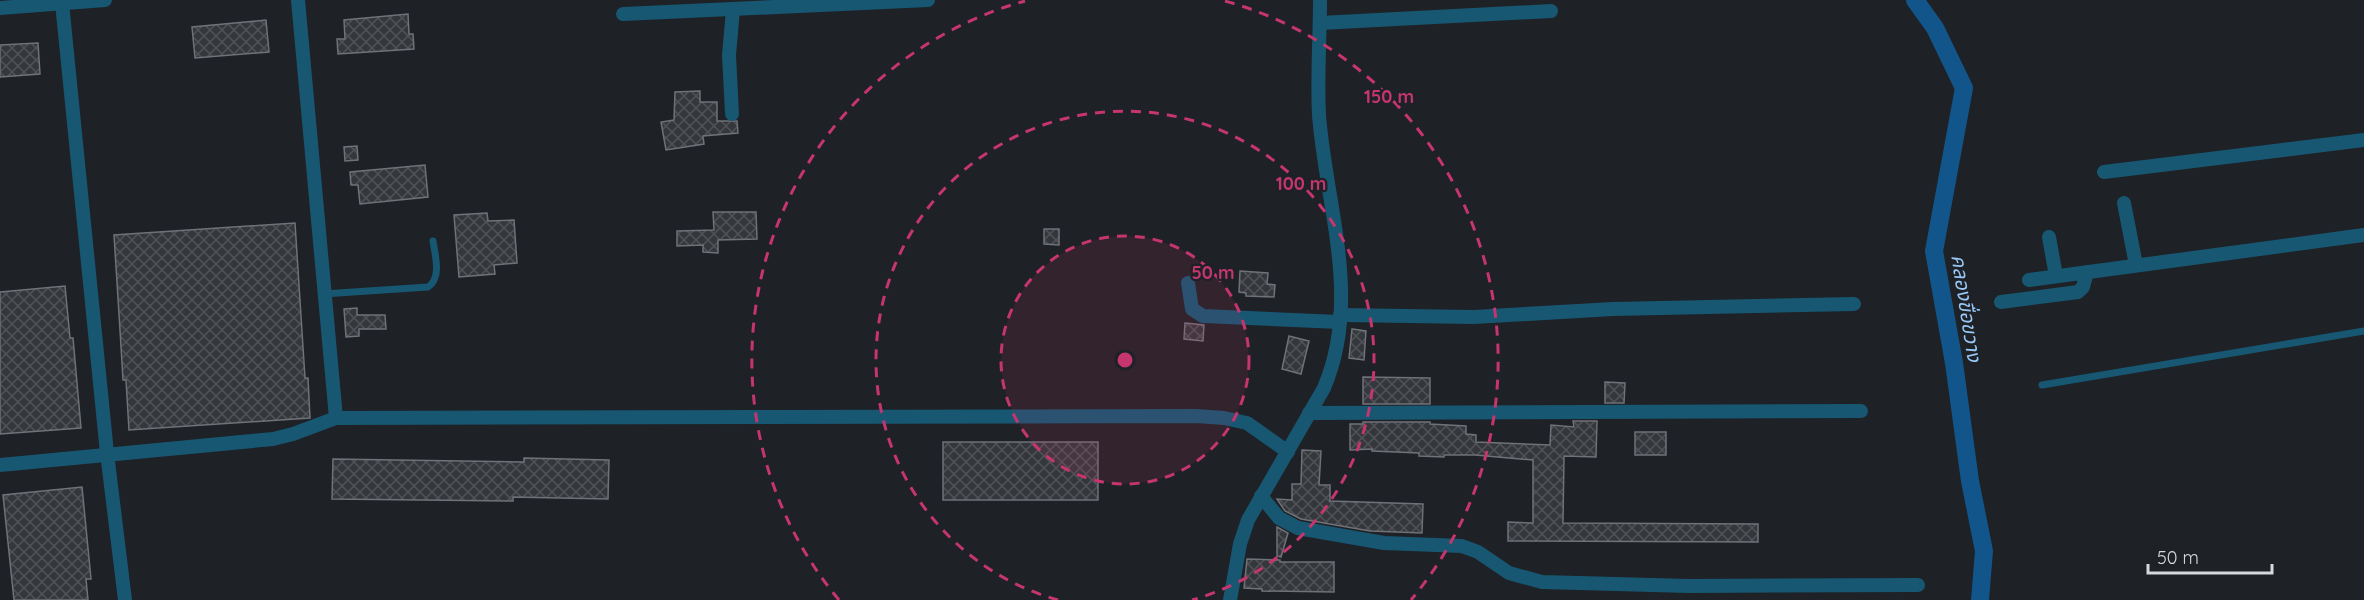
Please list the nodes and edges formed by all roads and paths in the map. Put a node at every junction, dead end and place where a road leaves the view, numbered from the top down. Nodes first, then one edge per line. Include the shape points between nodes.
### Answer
1 (105, 0) edge
2 (298, 0) edge
3 (928, 0) edge
4 (1320, 0) edge
5 (62, 3) junction
6 (685, 6) edge
7 (0, 8) edge
8 (733, 10) junction
9 (1551, 10) dead end
10 (623, 14) dead end
11 (1320, 23) junction
12 (732, 114) dead end
13 (2364, 140) edge
14 (2104, 172) dead end
15 (2124, 202) dead end
16 (2364, 235) edge
17 (2049, 237) dead end
18 (433, 241) dead end
19 (2136, 265) junction
20 (2087, 272) junction
21 (2056, 276) junction
22 (2029, 280) dead end
23 (1188, 283) dead end
24 (323, 294) junction
25 (2001, 302) dead end
26 (1854, 304) dead end
27 (1340, 318) junction
28 (2364, 331) edge
29 (2042, 385) dead end
30 (1861, 411) dead end
31 (1309, 413) junction
32 (336, 418) junction
33 (1288, 452) junction
34 (107, 453) junction
35 (0, 465) edge
36 (1261, 496) junction
37 (1918, 585) dead end
38 (125, 600) edge
39 (1230, 600) edge

1 - 5 street
2 - 24 street
3 - 8 street
4 - 11 street
5 - 7 street
5 - 34 street
6 - 8 street
6 - 10 street
8 - 12 street via 728,76
9 - 11 street
11 - 27 street via 1319,116 1340,258
13 - 14 street
15 - 19 street
16 - 19 street
17 - 21 street
18 - 24 lane via 436,276 428,287
19 - 20 street
20 - 21 street
20 - 25 street via 2079,292
21 - 22 street
23 - 27 street via 1192,309 1203,316
24 - 32 street
26 - 27 street
27 - 31 street via 1332,369
28 - 29 lane
30 - 31 street
31 - 33 street
32 - 33 street via 1196,416 1247,423
32 - 34 street via 273,438
33 - 36 street
34 - 35 street
34 - 38 street
36 - 37 street via 1279,518 1298,528 1384,543 1462,546 1495,561 1509,573 1542,582
36 - 39 street via 1240,544

